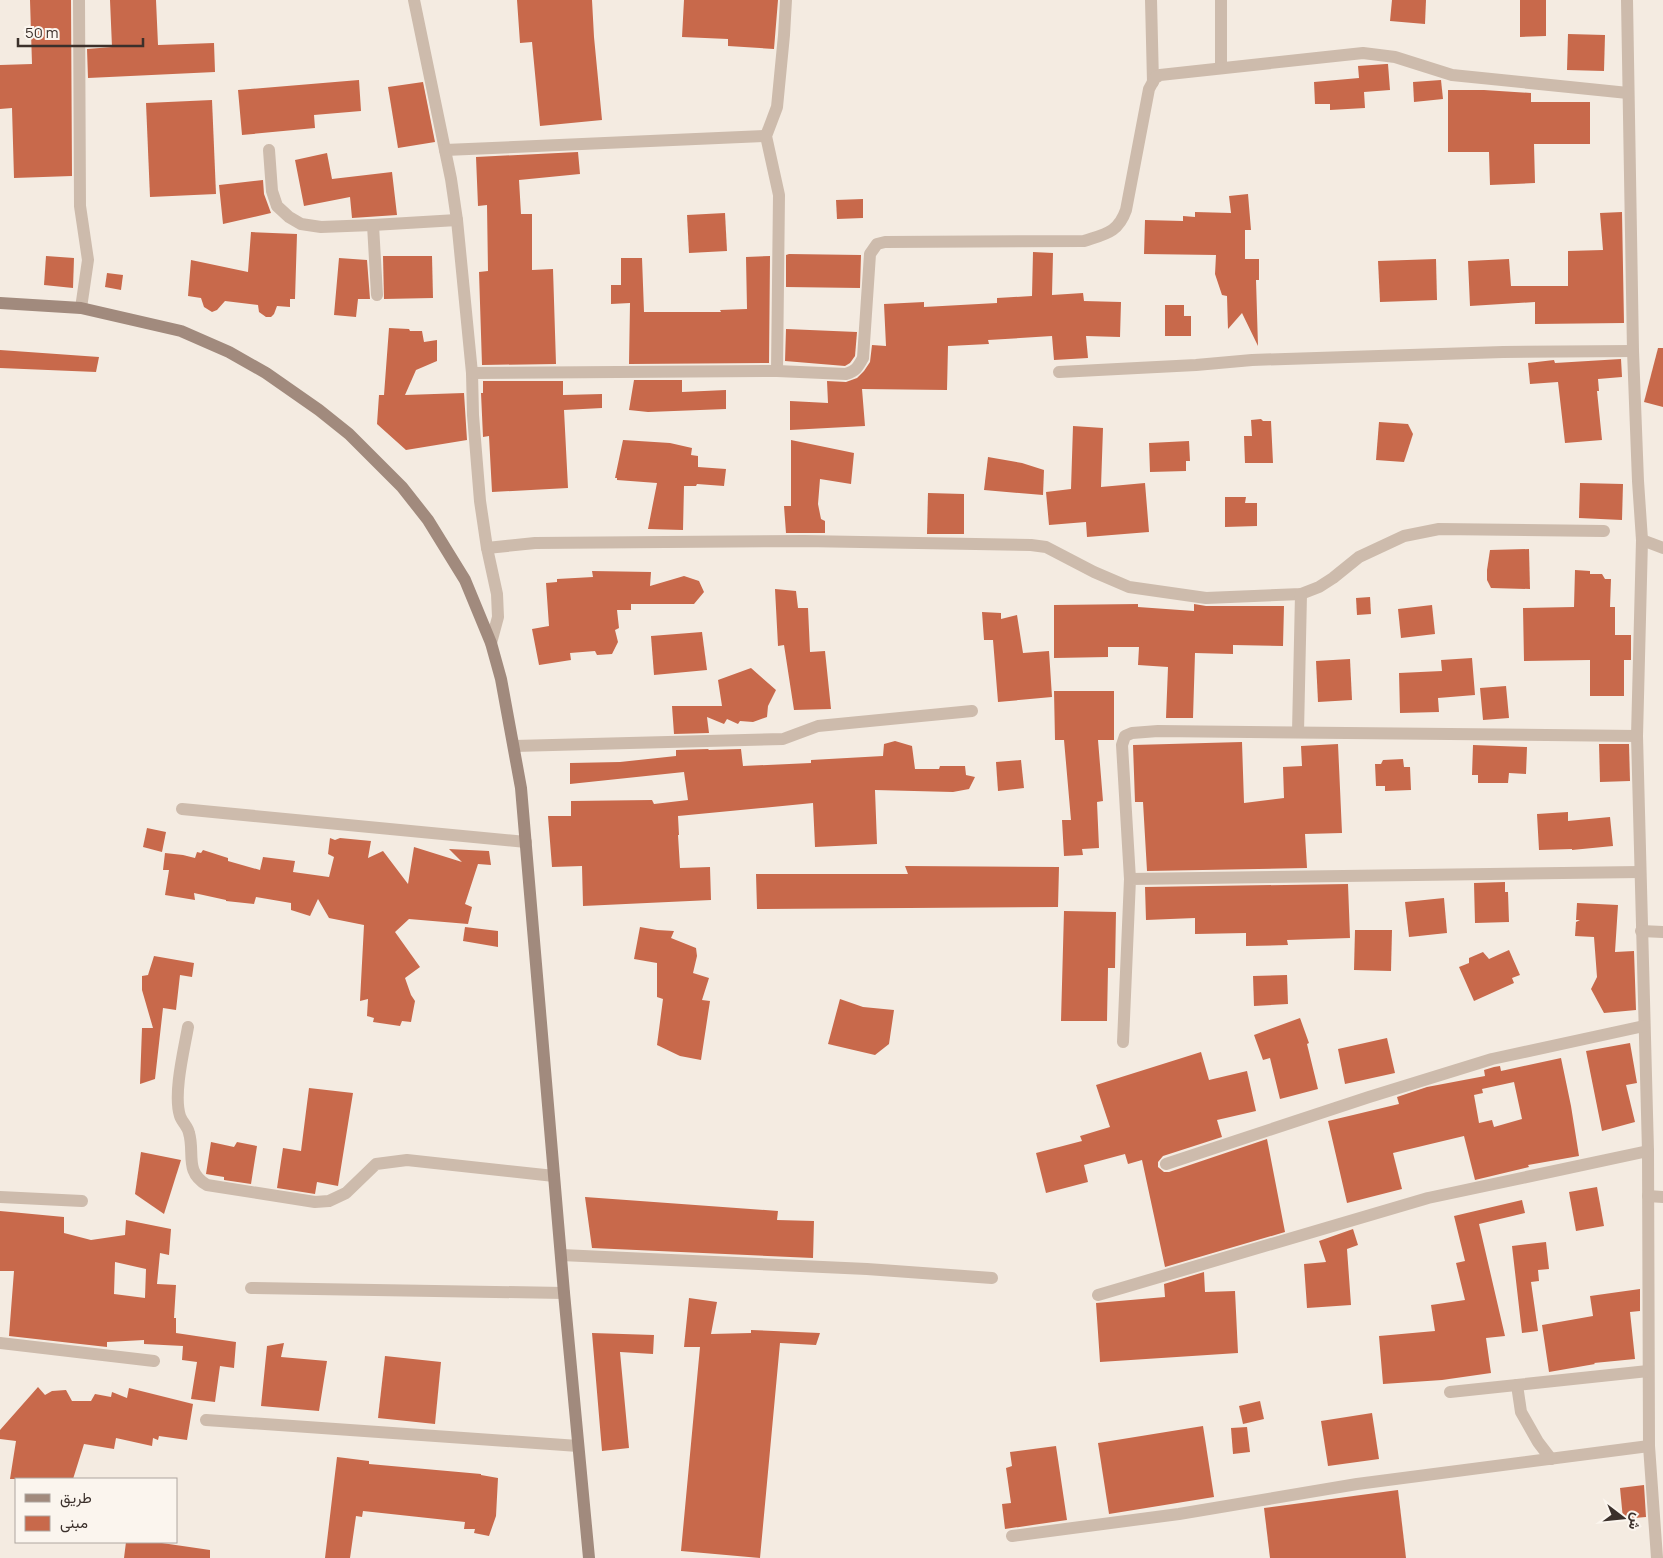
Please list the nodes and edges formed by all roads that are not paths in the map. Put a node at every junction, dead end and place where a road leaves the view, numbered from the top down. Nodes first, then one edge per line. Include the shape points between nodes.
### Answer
1 (79, 0) edge
2 (414, 0) edge
3 (786, 0) edge
4 (1151, 0) edge
5 (1221, 0) edge
6 (1627, 0) edge
7 (1221, 68) junction
8 (1153, 82) junction
9 (1628, 93) junction
10 (766, 136) junction
11 (268, 150) dead end
12 (445, 150) junction
13 (458, 220) junction
14 (372, 225) junction
15 (377, 295) dead end
16 (0, 303) edge
17 (81, 308) junction
18 (1633, 350) junction
19 (777, 371) junction
20 (1060, 372) dead end
21 (472, 374) junction
22 (1604, 531) dead end
23 (1642, 540) junction
24 (487, 548) junction
25 (1663, 548) edge
26 (1301, 594) junction
27 (491, 643) junction
28 (972, 711) dead end
29 (1298, 732) junction
30 (1637, 736) junction
31 (514, 746) junction
32 (182, 809) dead end
33 (526, 842) junction
34 (1640, 872) junction
35 (1130, 880) junction
36 (1641, 931) junction
37 (1663, 932) edge
38 (1644, 1026) junction
39 (188, 1027) dead end
40 (1123, 1042) dead end
41 (1648, 1151) junction
42 (1166, 1164) dead end
43 (554, 1176) junction
44 (1648, 1196) junction
45 (0, 1197) edge
46 (1663, 1197) edge
47 (82, 1201) dead end
48 (561, 1255) junction
49 (992, 1278) dead end
50 (251, 1288) dead end
51 (564, 1293) junction
52 (1098, 1295) dead end
53 (0, 1343) edge
54 (154, 1362) dead end
55 (1648, 1371) junction
56 (1517, 1385) junction
57 (1450, 1392) dead end
58 (206, 1420) dead end
59 (578, 1446) junction
60 (1649, 1446) junction
61 (1551, 1458) junction
62 (1012, 1536) dead end
63 (589, 1558) edge
64 (1657, 1558) edge

1 - 17 street via 80,206 88,260
2 - 12 street
3 - 10 street via 777,107
4 - 8 street
5 - 7 street
6 - 9 street
7 - 8 street via 1160,75
7 - 9 street via 1362,53 1395,57 1452,75
8 - 19 street via 1126,210 1112,231 1084,241 877,244 870,254 863,358 858,367 846,374
9 - 18 street
10 - 12 street
10 - 19 street via 778,194
11 - 14 street via 272,191 277,206 289,217 301,224 321,226
12 - 13 street
13 - 14 street
13 - 21 street
14 - 15 street
16 - 17 main road
17 - 27 main road via 181,331 266,373 319,410 402,486 428,520 465,580
18 - 20 street via 1252,360
18 - 23 street
19 - 21 street
21 - 24 street via 473,415
22 - 26 street via 1440,529 1413,534 1359,557 1333,578
23 - 25 street
23 - 30 street
24 - 26 street via 535,543 804,541 1031,545 1046,547 1129,586 1206,598
24 - 27 street via 498,617
26 - 29 street
27 - 31 main road
28 - 31 street via 818,726 783,739
29 - 30 street
29 - 35 street via 1158,730 1125,736 1122,763
30 - 34 street
31 - 33 main road
32 - 33 street
33 - 43 main road
34 - 35 street
34 - 36 street
35 - 40 street
36 - 37 street
36 - 38 street
38 - 41 street
38 - 42 street via 1492,1059
39 - 43 street via 179,1080 179,1108 189,1133 192,1170 207,1185 315,1202 329,1201 346,1193 376,1164 407,1160
41 - 44 street
41 - 52 street via 1428,1198
43 - 48 main road
44 - 46 street
44 - 55 street
45 - 47 street
48 - 49 street
48 - 51 main road
50 - 51 street
51 - 59 main road
53 - 54 street
55 - 56 street
55 - 60 street
56 - 57 street
56 - 61 street via 1521,1412
58 - 59 street
59 - 63 main road
60 - 61 street
60 - 64 street
61 - 62 street

